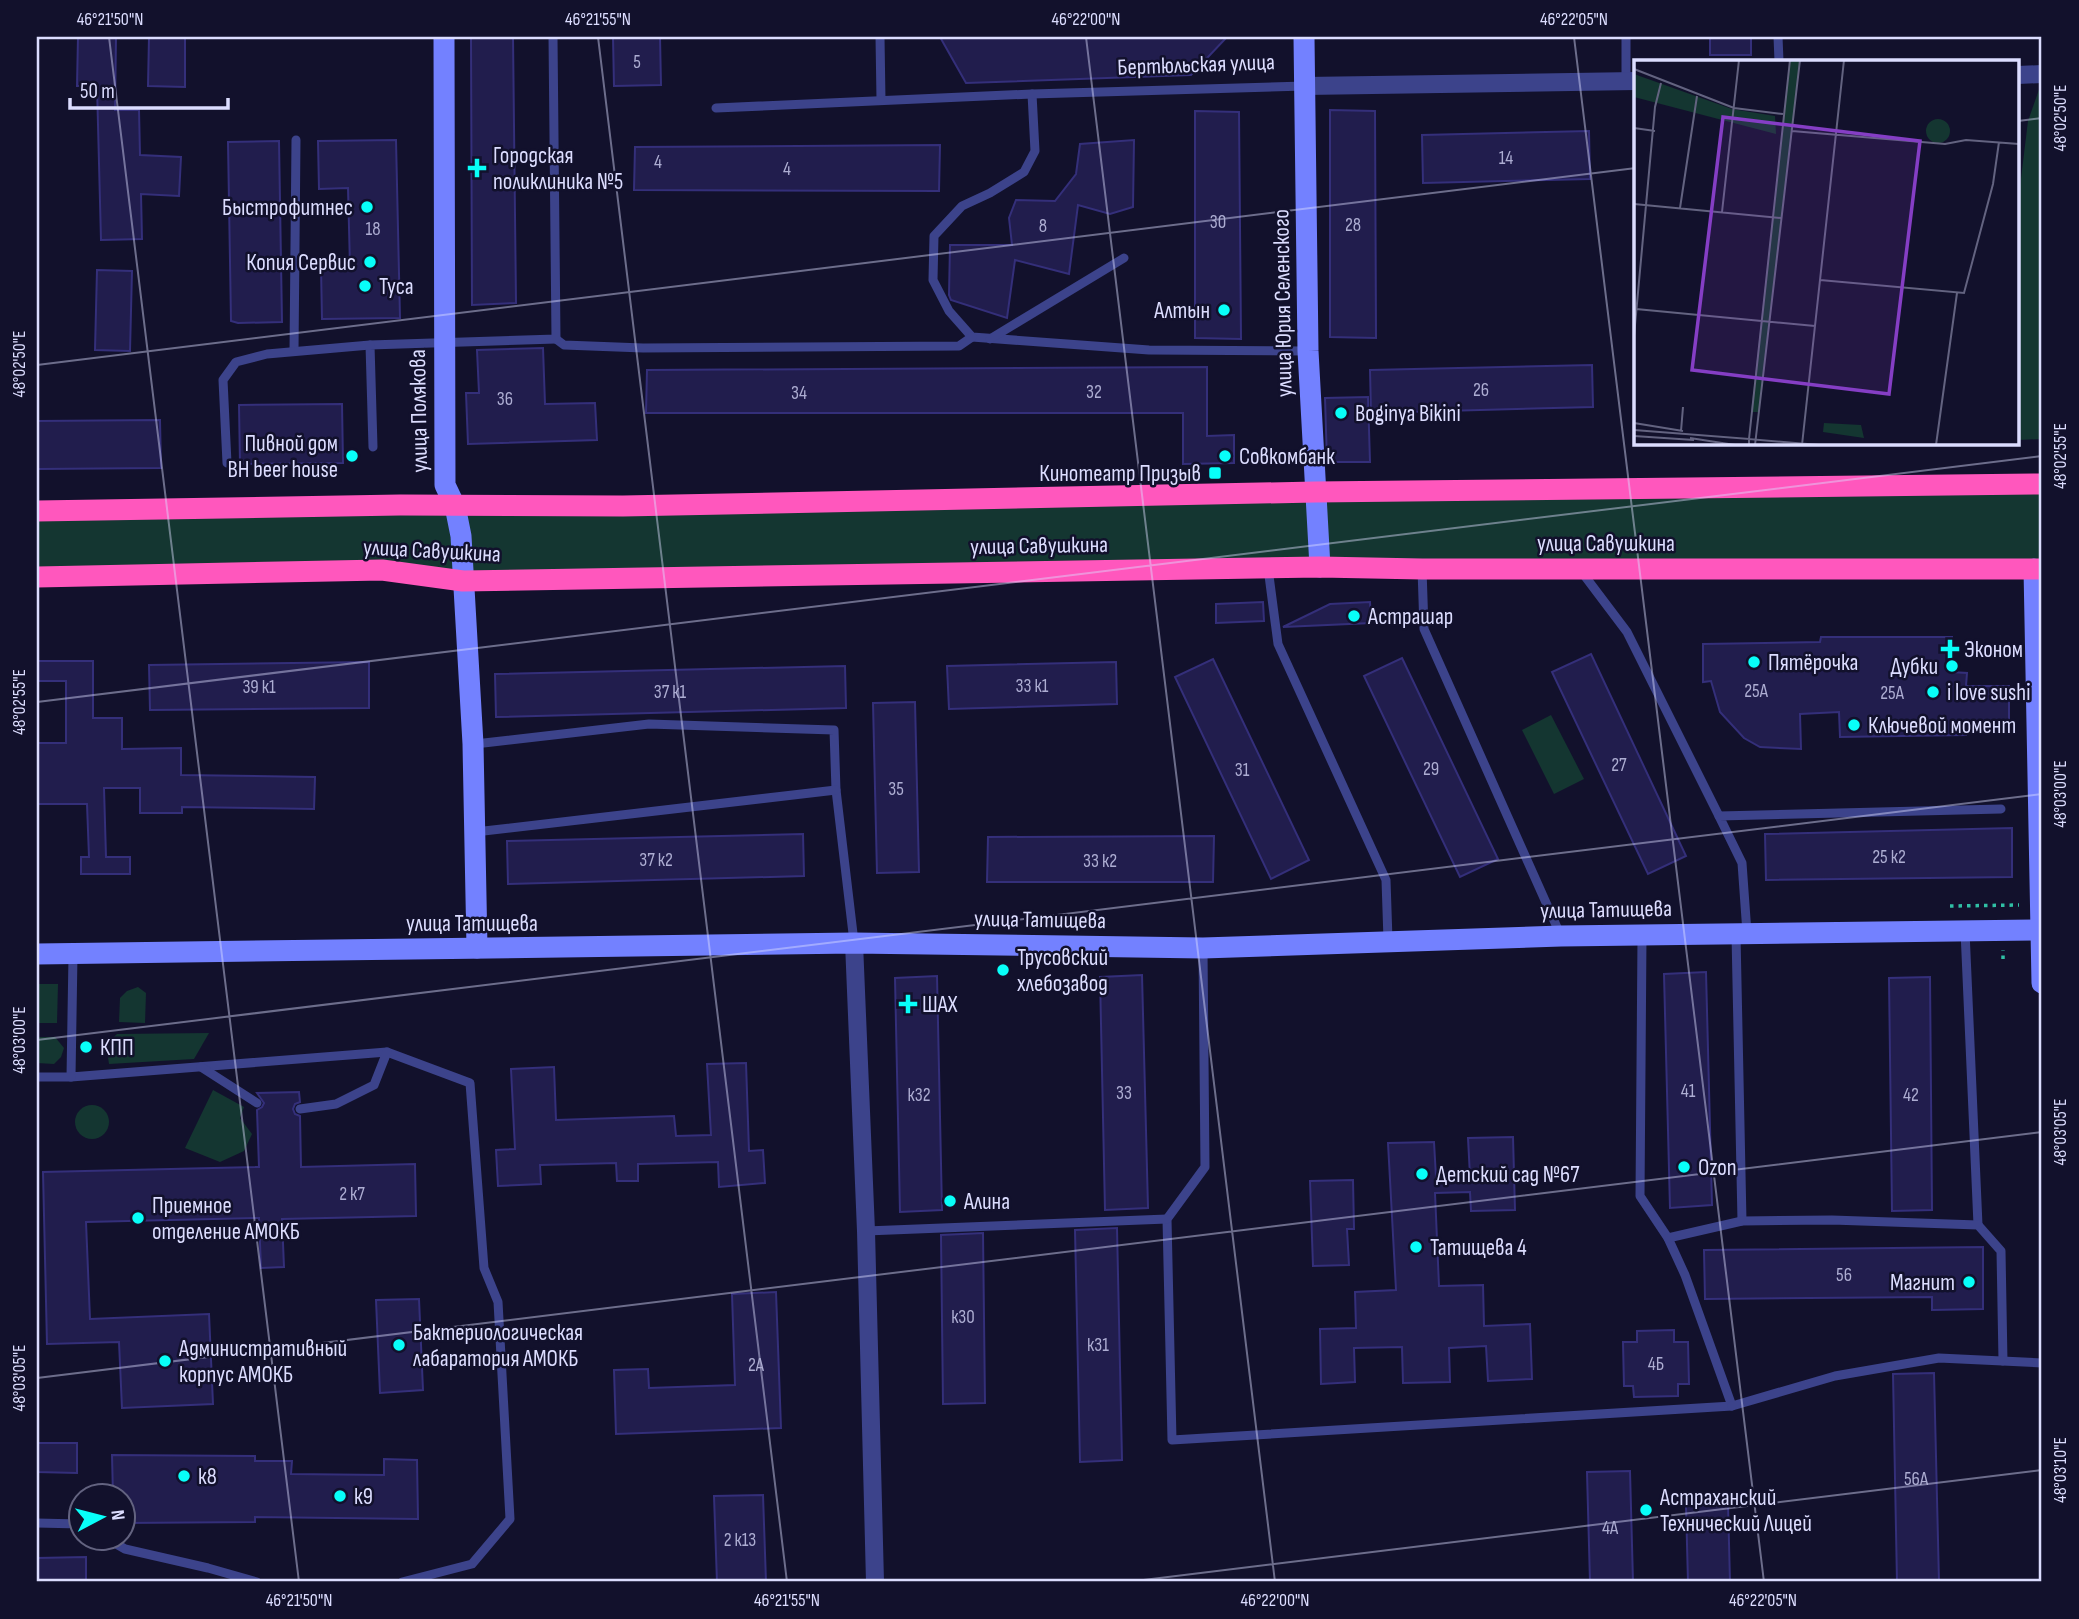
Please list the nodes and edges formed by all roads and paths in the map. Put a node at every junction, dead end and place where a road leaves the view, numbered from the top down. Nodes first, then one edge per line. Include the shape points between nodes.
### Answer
1 (444, 37) edge
2 (553, 37) edge
3 (880, 37) edge
4 (1304, 37) edge
5 (1626, 37) edge
6 (1779, 37) edge
7 (1779, 60) edge
8 (2042, 74) edge
9 (2020, 75) edge
10 (1631, 81) edge
11 (1305, 86) junction
12 (1032, 94) junction
13 (881, 100) junction
14 (716, 108) dead end
15 (296, 140) dead end
16 (1124, 258) dead end
17 (972, 337) junction
18 (556, 339) junction
19 (989, 340) junction
20 (443, 343) junction
21 (370, 345) junction
22 (294, 351) junction
23 (1307, 351) junction
24 (373, 447) dead end
25 (227, 463) dead end
26 (2042, 484) edge
27 (1315, 492) junction
28 (455, 506) junction
29 (37, 511) edge
30 (1268, 568) junction
31 (1320, 568) junction
32 (1422, 569) junction
33 (1579, 569) junction
34 (2038, 569) edge
35 (37, 577) edge
36 (463, 581) junction
37 (473, 744) junction
38 (836, 790) junction
39 (2001, 808) dead end
40 (1719, 816) junction
41 (475, 832) junction
42 (2040, 905) junction
43 (1950, 906) dead end
44 (2041, 930) edge
45 (1965, 931) junction
46 (1741, 934) junction
47 (1642, 935) junction
48 (1561, 936) junction
49 (1388, 940) junction
50 (854, 943) junction
51 (477, 948) junction
52 (1203, 948) junction
53 (73, 953) junction
54 (37, 954) edge
55 (2042, 982) edge
56 (387, 1052) junction
57 (201, 1066) junction
58 (37, 1077) edge
59 (71, 1077) junction
60 (257, 1103) dead end
61 (300, 1110) dead end
62 (1167, 1219) junction
63 (1742, 1221) junction
64 (1978, 1225) junction
65 (866, 1231) junction
66 (1668, 1238) junction
67 (2003, 1361) junction
68 (2042, 1363) edge
69 (1732, 1406) junction
70 (37, 1523) edge
71 (66, 1524) edge
72 (136, 1552) edge
73 (257, 1582) edge
74 (402, 1582) edge
75 (875, 1582) edge

1 - 20 main road, улица Полякова
2 - 18 lane
3 - 13 lane
4 - 11 main road, улица Юрия Селенского
5 - 10 lane
6 - 7 lane
8 - 9 street
10 - 11 street, Бертюльская улица
11 - 12 lane, Бертюльская улица
11 - 23 main road, улица Юрия Селенского
12 - 13 lane, Бертюльская улица
12 - 17 lane via 1035,151 1024,172 962,206 934,236 933,280 949,311
13 - 14 lane, Бертюльская улица
15 - 22 lane
16 - 19 lane
17 - 18 lane via 959,346 643,348 564,345
17 - 19 lane
18 - 20 lane
19 - 23 lane via 1149,350
20 - 21 lane
20 - 28 main road, улица Полякова via 445,485
21 - 22 lane
21 - 24 lane
22 - 25 lane via 236,362 223,380
23 - 27 main road, улица Юрия Селенского
26 - 27 highway, улица Савушкина
27 - 28 highway, улица Савушкина
27 - 31 main road, улица Юрия Селенского
28 - 29 highway, улица Савушкина
28 - 36 main road, улица Полякова
30 - 31 highway, улица Савушкина
30 - 36 highway, улица Савушкина
30 - 49 lane via 1278,644 1386,880
31 - 32 highway, улица Савушкина
32 - 33 highway, улица Савушкина
32 - 48 lane via 1424,629
33 - 34 highway, улица Савушкина
33 - 40 lane via 1627,632
34 - 42 main road
35 - 36 highway, улица Савушкина via 382,570
36 - 37 main road, улица Полякова
37 - 38 lane via 649,724 834,730
37 - 41 main road, улица Полякова
38 - 41 lane
38 - 50 lane
39 - 40 lane
40 - 46 lane via 1742,863
41 - 51 main road, улица Полякова
42 - 43 path
42 - 44 main road
44 - 45 main road, улица Татищева
44 - 55 main road
45 - 46 main road, улица Татищева
45 - 64 lane
46 - 47 main road, улица Татищева
46 - 63 lane
47 - 48 main road, улица Татищева
47 - 66 lane via 1640,1196
48 - 49 main road, улица Татищева
49 - 52 main road, улица Татищева
50 - 51 main road, улица Татищева
50 - 52 main road, улица Татищева
50 - 65 street
51 - 53 main road, улица Татищева
52 - 62 lane via 1205,1167
53 - 54 main road, улица Татищева
53 - 59 lane
56 - 57 lane
56 - 61 lane via 374,1085 336,1104
56 - 74 lane via 470,1083 484,1268 498,1302 510,1519 472,1564
57 - 59 lane
57 - 60 lane
58 - 59 lane
62 - 65 lane
62 - 69 lane via 1172,1440
63 - 64 lane
63 - 66 lane
64 - 67 lane via 2001,1251
65 - 75 street
66 - 69 lane
67 - 68 lane
67 - 69 lane via 1939,1358 1835,1376
70 - 71 lane
72 - 73 lane

